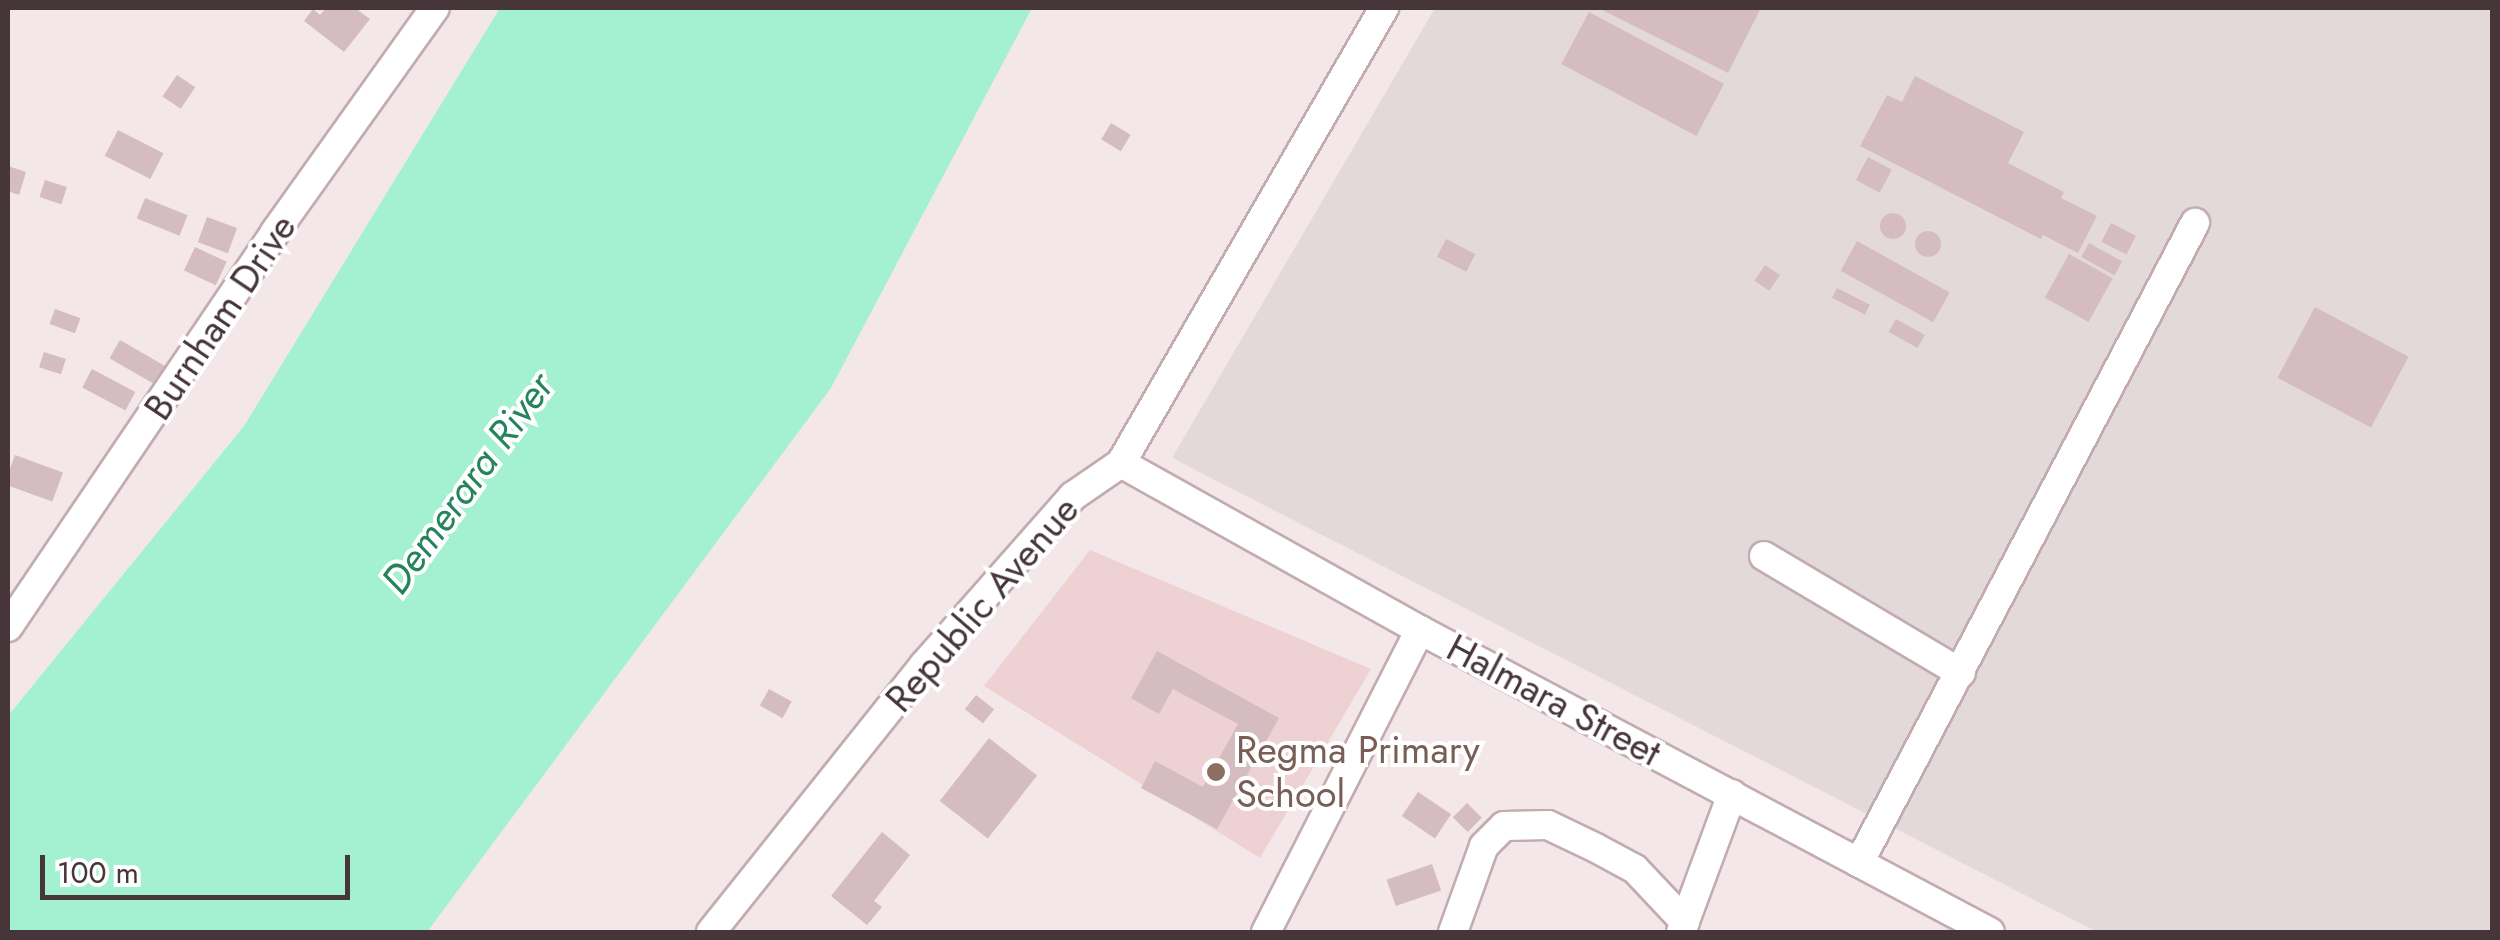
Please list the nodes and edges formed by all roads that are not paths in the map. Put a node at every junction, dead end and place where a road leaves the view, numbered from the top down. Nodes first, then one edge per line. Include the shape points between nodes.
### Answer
1 (435, 8) edge
2 (1384, 8) edge
3 (2196, 223) dead end
4 (1121, 462) junction
5 (1764, 556) dead end
6 (8, 628) edge
7 (1420, 630) junction
8 (1961, 673) junction
9 (1732, 794) junction
10 (1859, 863) junction
11 (1683, 927) edge
12 (1972, 929) edge
13 (711, 932) edge
14 (1266, 932) edge
15 (1453, 932) edge

1 - 6 street, Burnham Drive
2 - 4 street, Republic Avenue
3 - 8 street
4 - 7 street, Halmara Street
4 - 13 street, Republic Avenue via 1073,496 924,665
5 - 8 street
7 - 9 street, Halmara Street
7 - 14 street
8 - 10 street
9 - 10 street, Halmara Street
9 - 11 street
10 - 12 street, Halmara Street
11 - 15 street via 1635,869 1548,825 1504,826 1484,846

